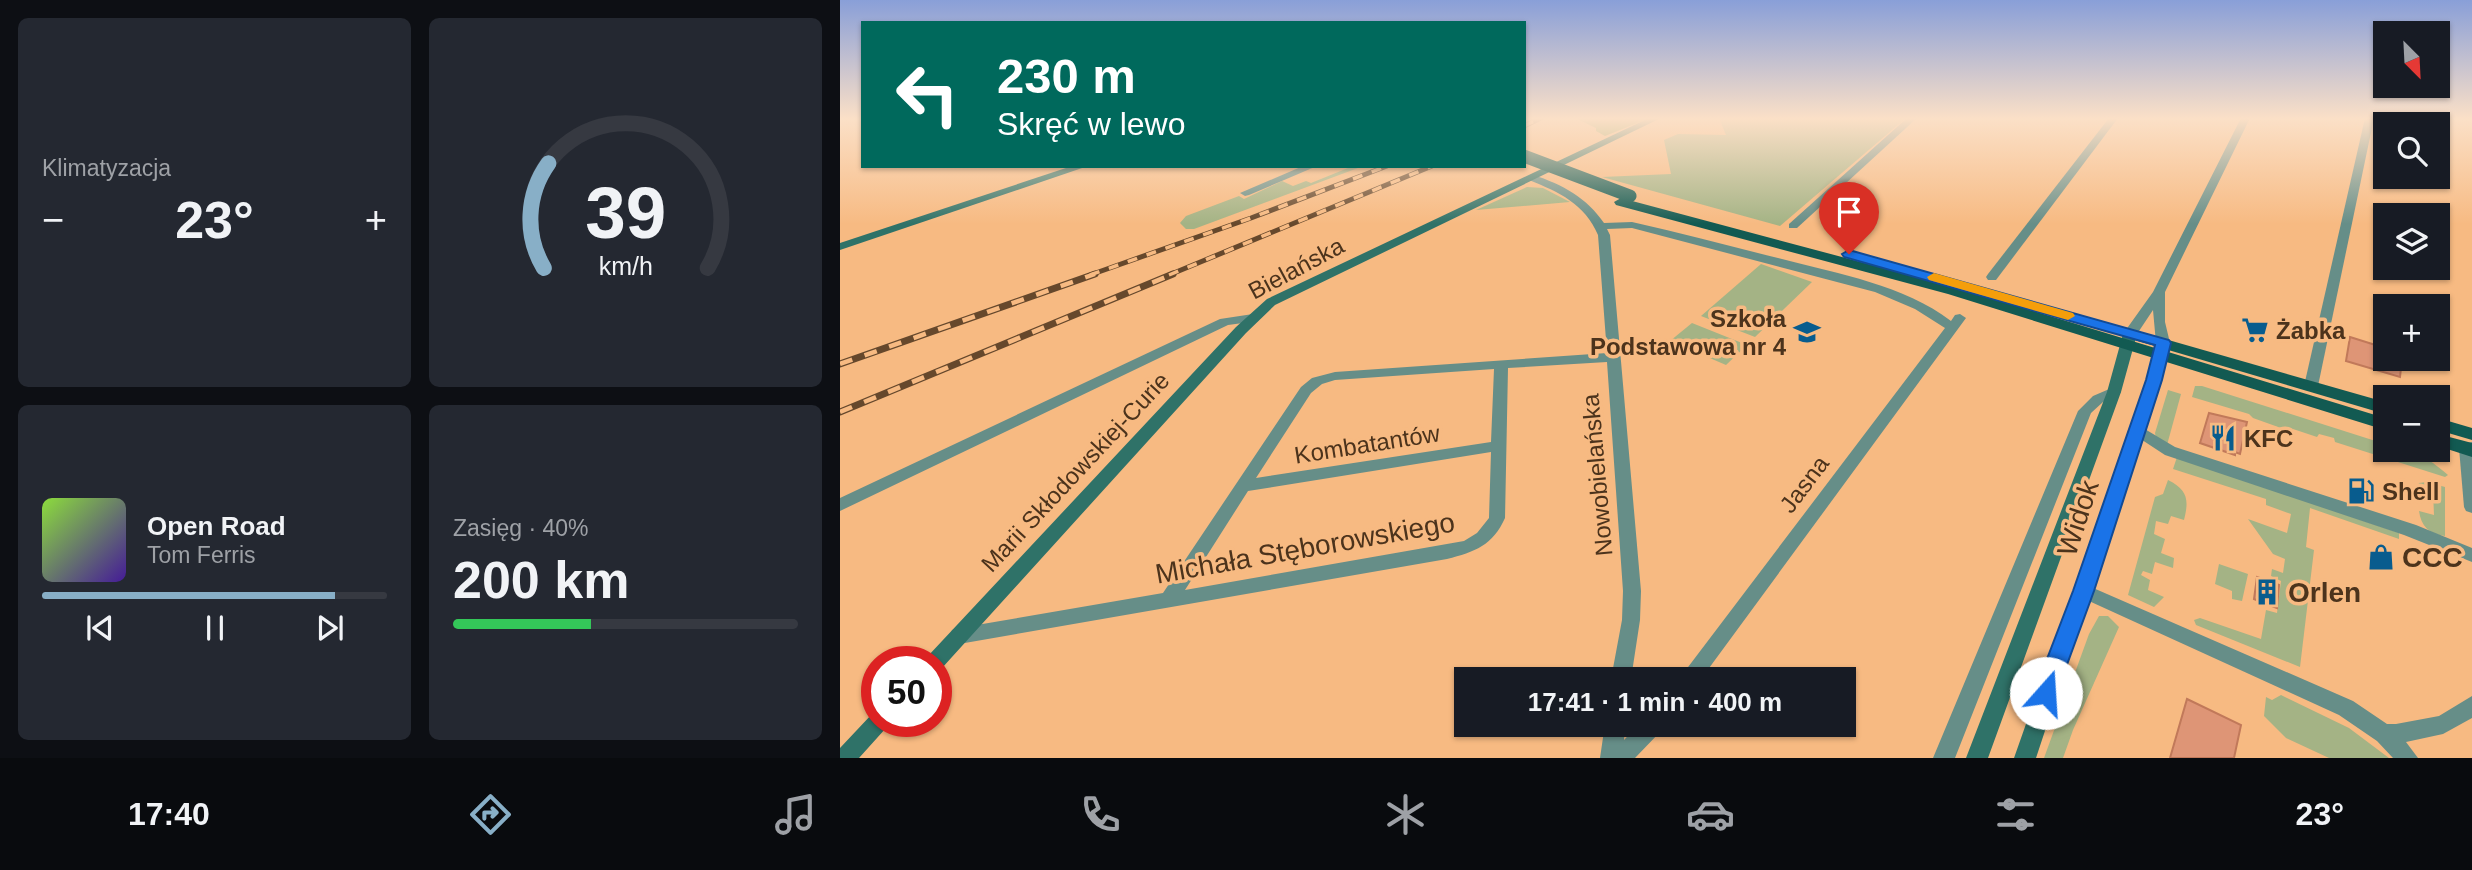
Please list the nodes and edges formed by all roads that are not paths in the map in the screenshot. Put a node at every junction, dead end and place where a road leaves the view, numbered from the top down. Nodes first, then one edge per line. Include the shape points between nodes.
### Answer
1 (1583, 153) edge
2 (1874, 153) edge
3 (2087, 153) edge
4 (2228, 153) edge
5 (2362, 153) edge
6 (1526, 157) edge
7 (1526, 165) edge
8 (1077, 168) edge
9 (1307, 168) edge
10 (1532, 178) junction
11 (1245, 193) dead end
12 (1626, 199) junction
13 (1601, 226) junction
14 (1793, 226) dead end
15 (840, 247) edge
16 (1992, 277) dead end
17 (2159, 292) junction
18 (1253, 318) junction
19 (2129, 339) junction
20 (2163, 349) junction
21 (1614, 357) junction
22 (1501, 365) junction
23 (2311, 386) junction
24 (2114, 392) junction
25 (2373, 404) edge
26 (2373, 420) edge
27 (2138, 430) junction
28 (2450, 432) edge
29 (2450, 442) edge
30 (2471, 445) edge
31 (1498, 446) junction
32 (1244, 486) junction
33 (840, 505) edge
34 (2472, 507) edge
35 (2472, 555) edge
36 (2084, 591) junction
37 (1169, 598) junction
38 (959, 636) junction
39 (950, 646) edge
40 (1623, 667) edge
41 (1698, 667) edge
42 (2472, 705) edge
43 (2385, 734) junction
44 (864, 737) edge
45 (1613, 737) edge
46 (1641, 737) edge
47 (845, 758) edge
48 (1611, 758) edge
49 (1620, 758) edge
50 (1944, 758) edge
51 (1977, 758) edge
52 (2025, 758) edge
53 (2407, 758) edge

1 - 10 street, Bielańska
2 - 14 street
3 - 16 street
4 - 17 street, Widok
5 - 23 street
6 - 12 main road, bridge
7 - 12 main road
8 - 15 street
9 - 11 street
10 - 13 street via 1578,200
10 - 18 street, Bielańska via 1278,298
12 - 19 main road via 1673,218
13 - 21 street, Nowobielańska
13 - 41 street, Jasna via 1639,227 1843,279 1956,323
17 - 19 street, Widok
17 - 20 street, Widok
18 - 33 street, Bielańska via 1218,326
18 - 38 street, Marii Skłodowskiej-Curie
19 - 20 main road
19 - 24 street, Widok
20 - 23 main road
20 - 26 main road
20 - 27 street, Widok
21 - 22 street
21 - 40 street, Nowobielańska via 1632,591
22 - 31 street, Michała Stęborowskiego
22 - 32 street via 1317,381 1306,390
23 - 25 main road
24 - 50 street, Widok via 2085,411
24 - 51 street, Widok
27 - 35 street via 2170,451
27 - 36 street, Widok
28 - 30 main road
29 - 30 main road
30 - 34 street
31 - 32 street, Kombatantów
31 - 37 street, Michała Stęborowskiego via 1497,518 1490,533 1476,543 1447,552
32 - 37 street
36 - 43 street via 2346,708
36 - 52 street, Widok
37 - 38 street, Michała Stęborowskiego
38 - 39 street, Marii Skłodowskiej-Curie
42 - 43 street via 2454,719 2422,731
43 - 53 street
44 - 47 street
45 - 48 street
46 - 49 street

